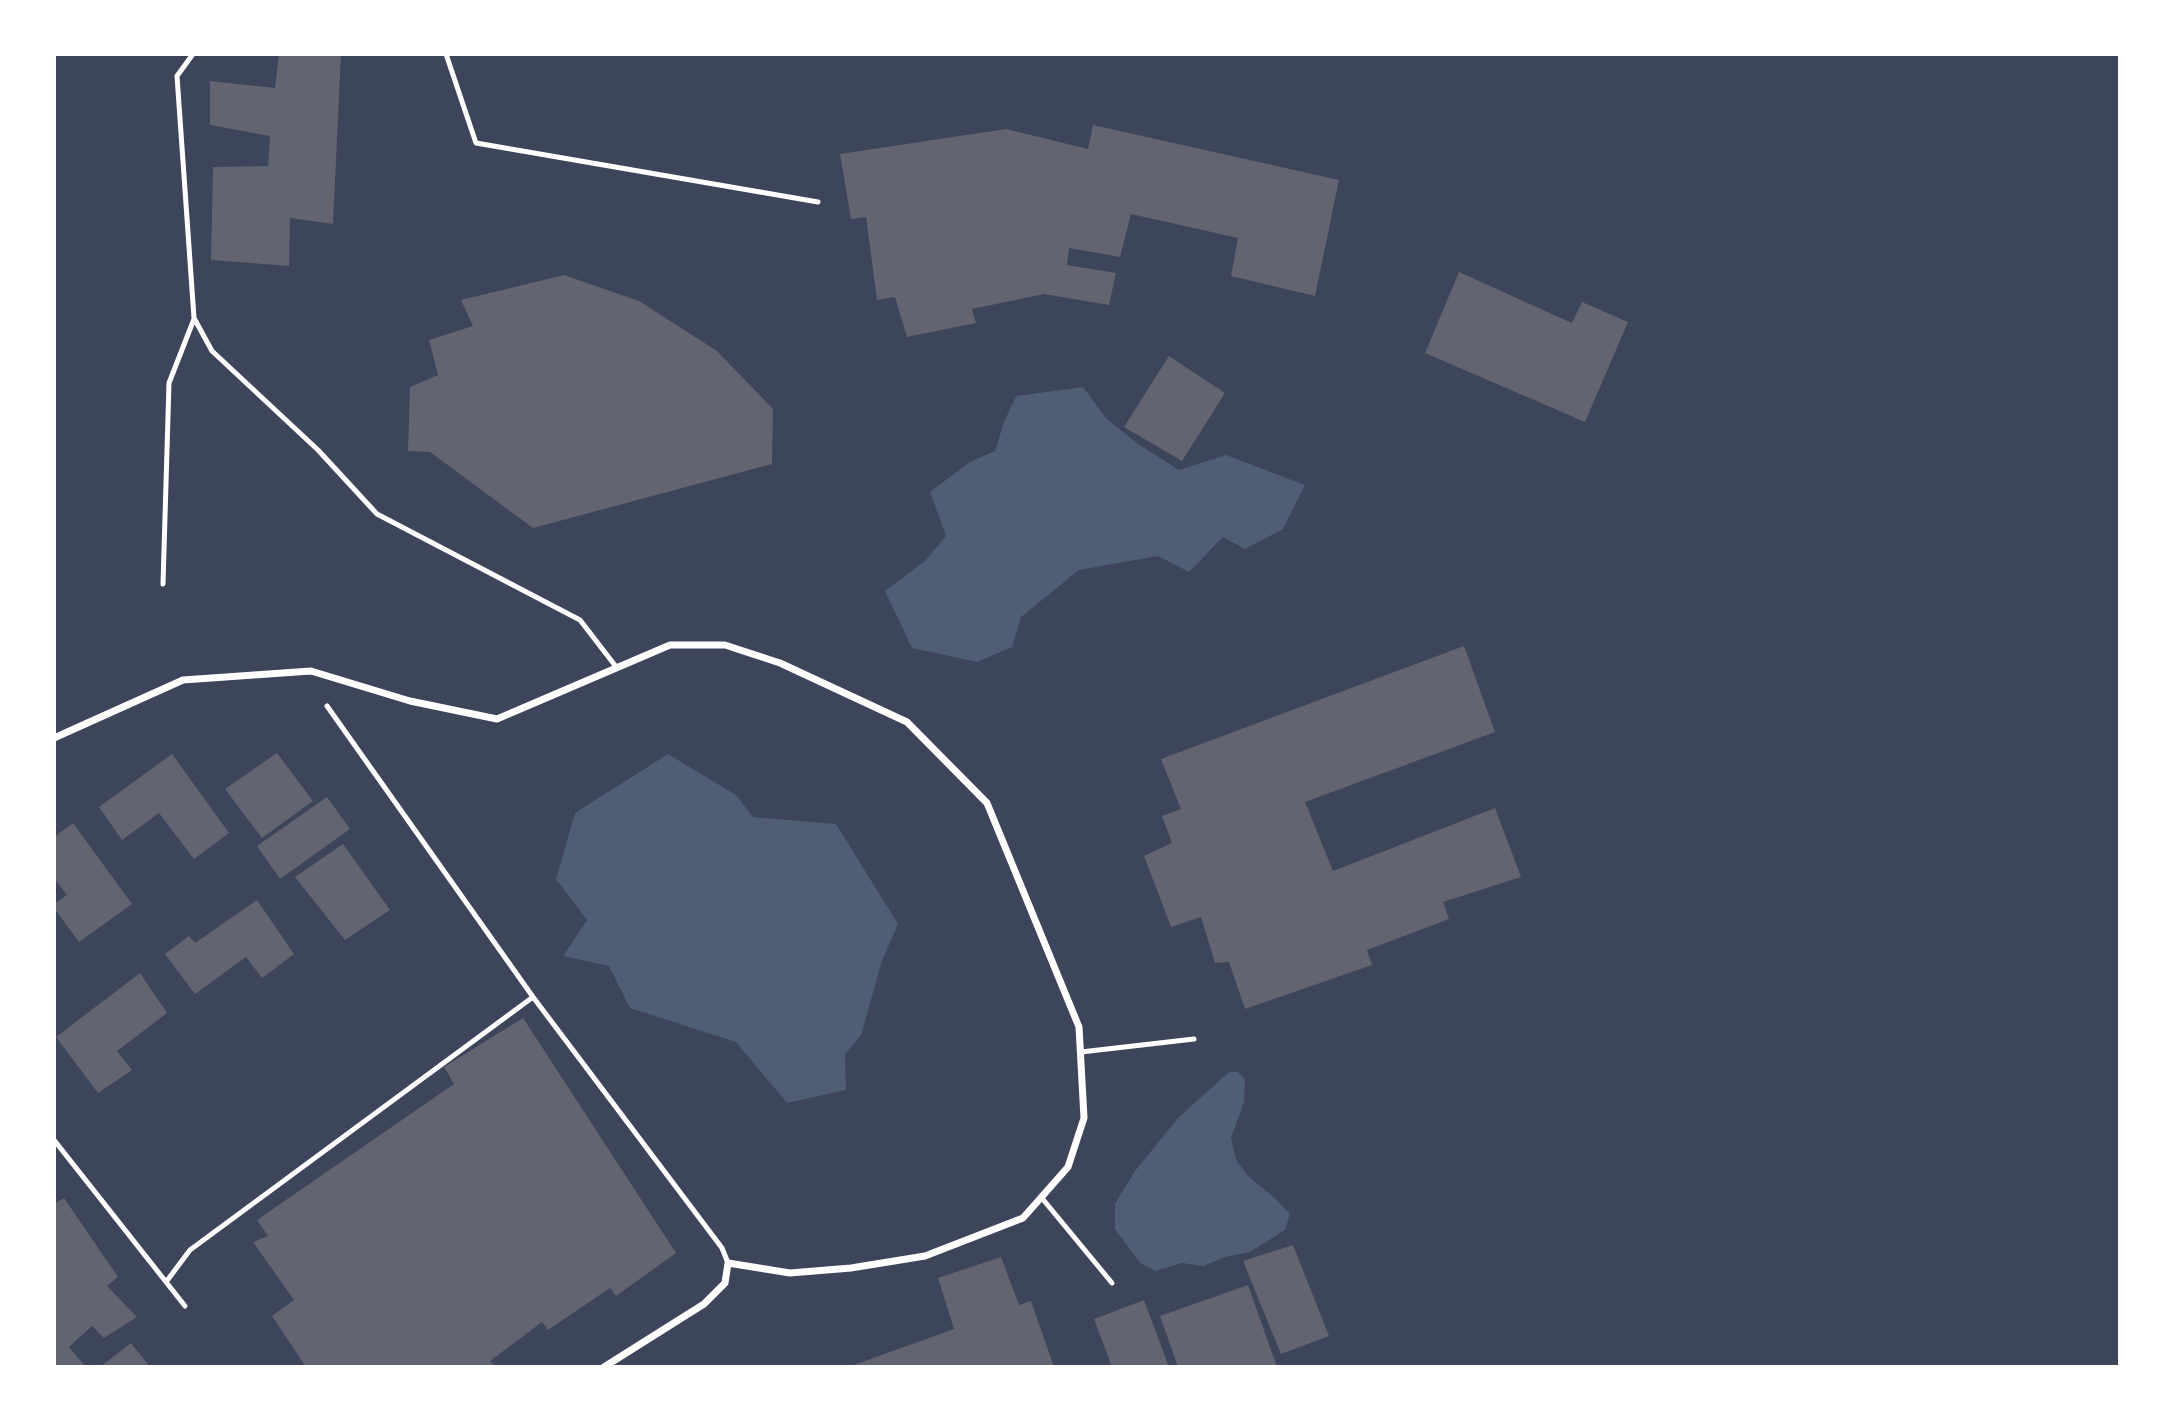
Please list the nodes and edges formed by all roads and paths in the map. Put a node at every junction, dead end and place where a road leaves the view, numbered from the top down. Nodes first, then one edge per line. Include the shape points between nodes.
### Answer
1 (193, 54) edge
2 (446, 54) edge
3 (818, 202) dead end
4 (194, 318) junction
5 (163, 584) dead end
6 (617, 668) junction
7 (327, 706) dead end
8 (54, 738) edge
9 (533, 997) junction
10 (1194, 1039) dead end
11 (1080, 1052) junction
12 (54, 1140) edge
13 (1041, 1197) junction
14 (728, 1263) junction
15 (166, 1282) junction
16 (1112, 1283) dead end
17 (185, 1306) dead end
18 (604, 1367) edge

1 - 4 lane via 177,76
2 - 3 lane via 475,144
4 - 5 lane via 169,383
4 - 6 lane via 212,351 318,450 377,514 580,620
6 - 8 street via 497,719 410,701 310,671 183,680
6 - 11 street via 670,645 725,645 780,663 907,722 987,803 1079,1027
7 - 9 lane
9 - 14 lane via 722,1248
9 - 15 lane via 190,1250
10 - 11 lane
11 - 13 street via 1084,1118 1068,1167
12 - 15 lane
13 - 14 street via 1023,1218 925,1256 790,1273
13 - 16 lane
14 - 18 street via 724,1283 704,1304
15 - 17 lane

